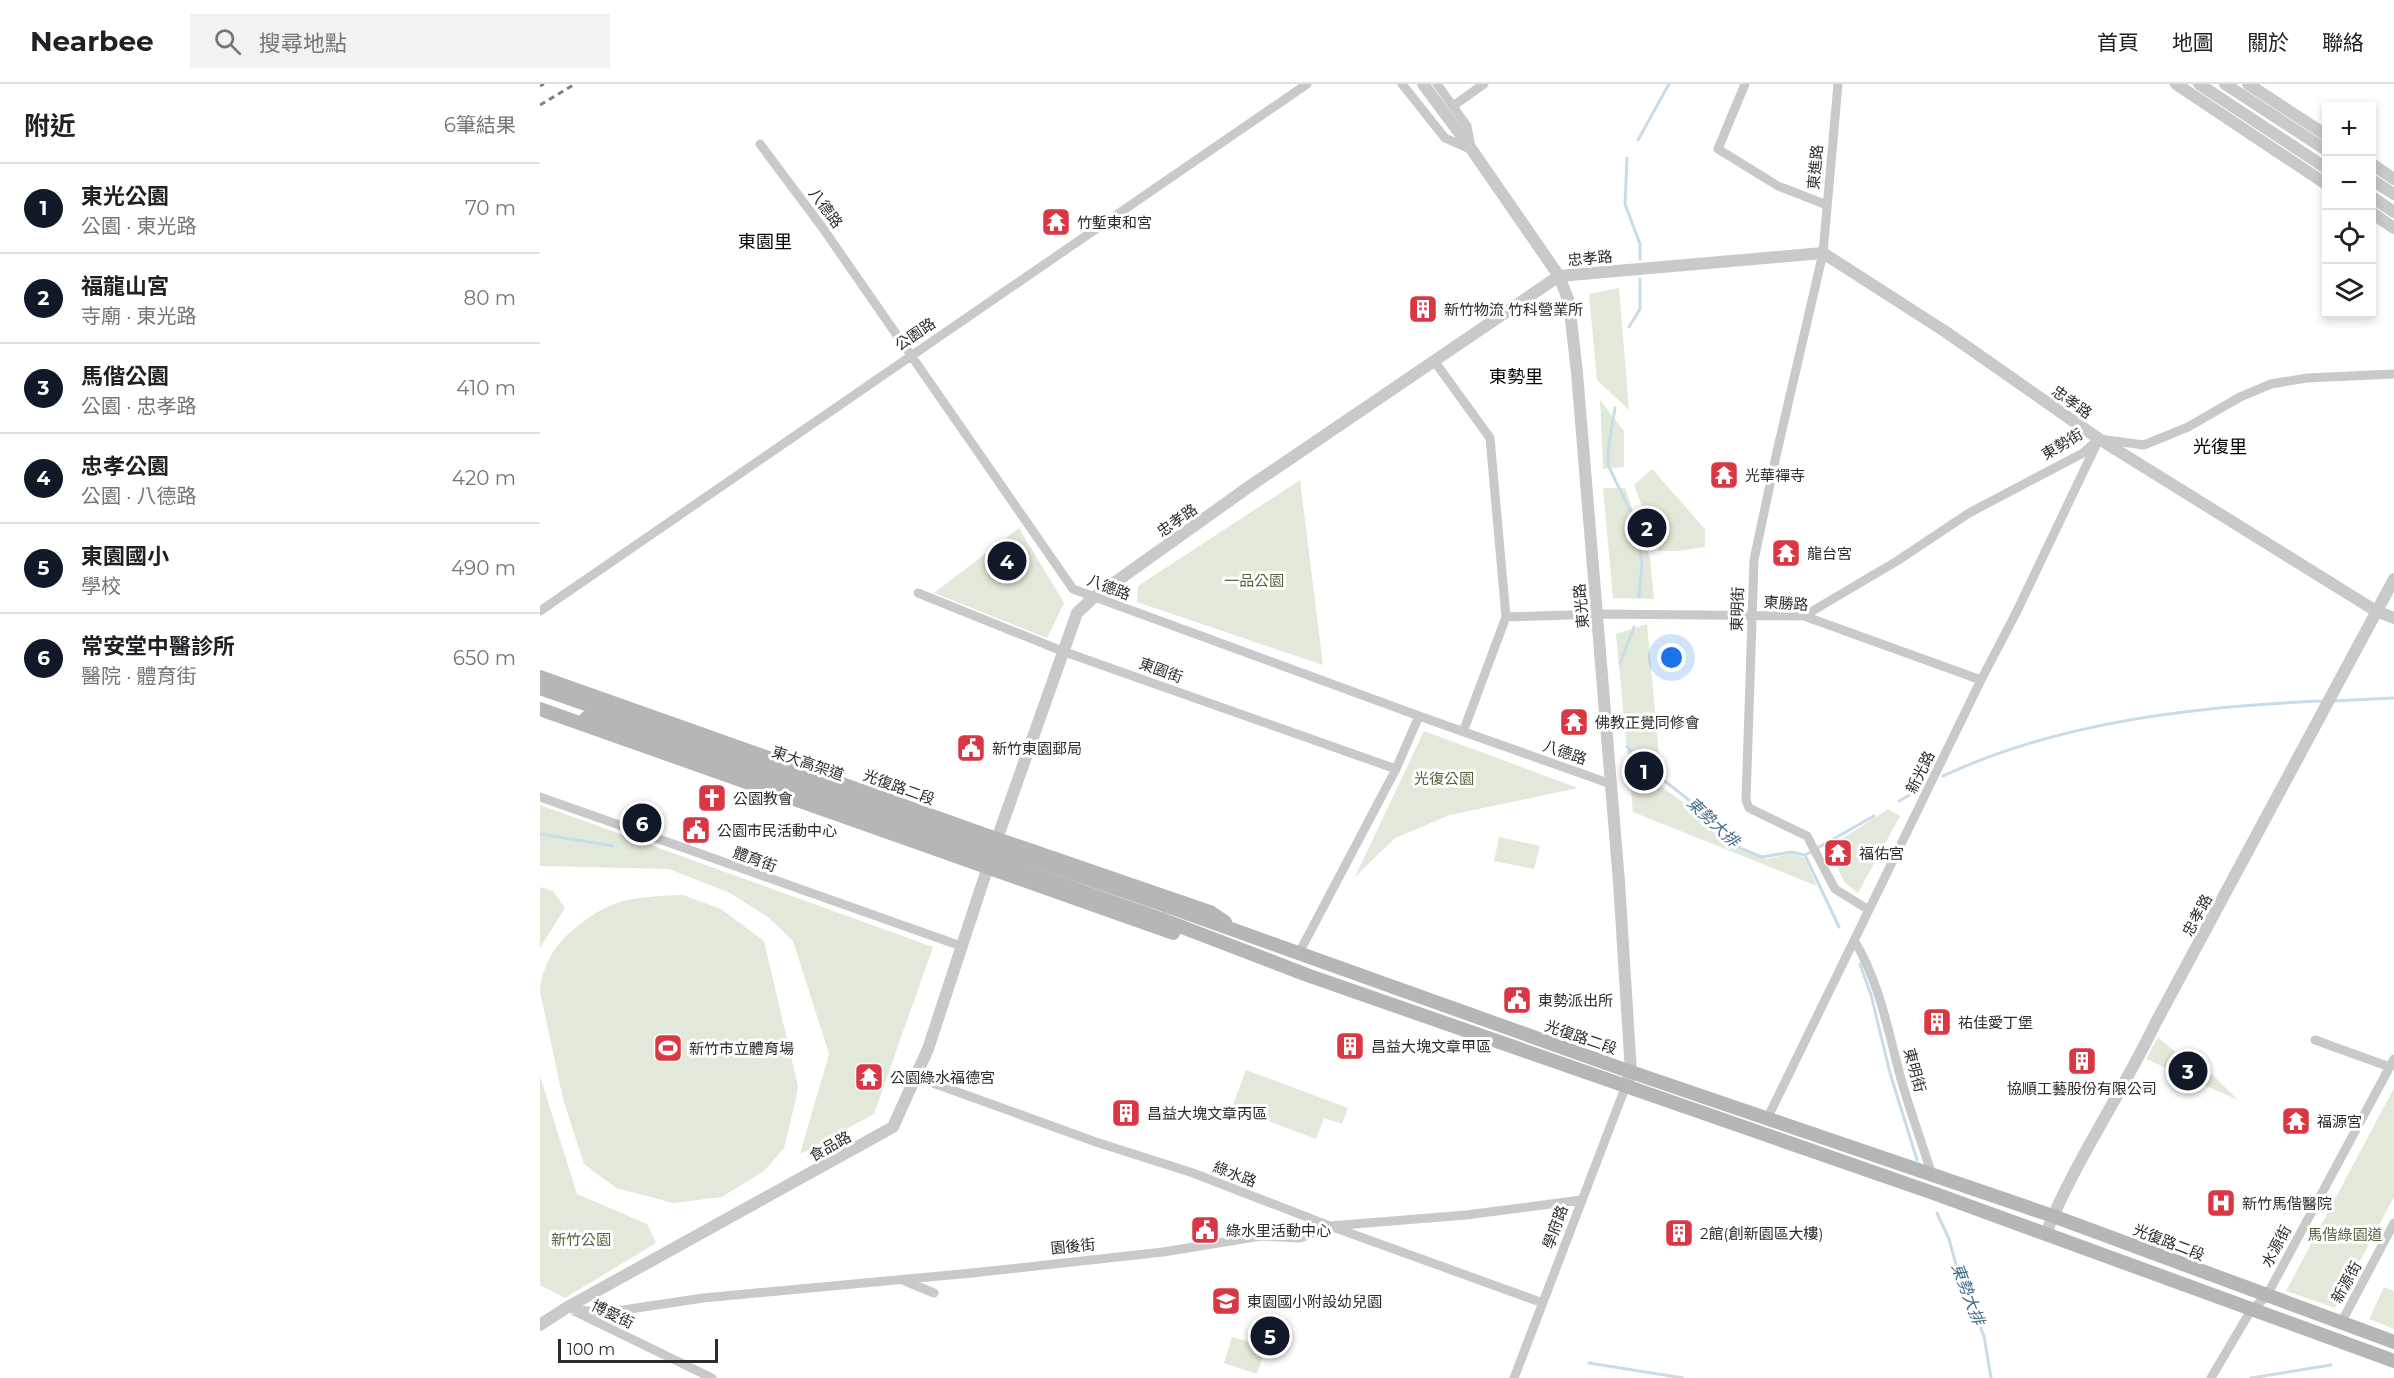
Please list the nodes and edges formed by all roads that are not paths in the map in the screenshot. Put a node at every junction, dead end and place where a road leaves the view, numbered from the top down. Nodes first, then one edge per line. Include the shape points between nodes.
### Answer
1 (1307, 84) edge
2 (1402, 84) edge
3 (1423, 84) edge
4 (1437, 84) edge
5 (1484, 84) edge
6 (1745, 84) edge
7 (1838, 84) edge
8 (2199, 84) edge
9 (2225, 84) edge
10 (2248, 84) edge
11 (2184, 86) edge
12 (1453, 106) junction
13 (2322, 132) edge
14 (760, 144) dead end
15 (2322, 147) edge
16 (1472, 150) junction
17 (2322, 165) edge
18 (2376, 167) edge
19 (2394, 179) edge
20 (2322, 181) edge
21 (2376, 183) edge
22 (2394, 194) edge
23 (2376, 200) edge
24 (1827, 205) junction
25 (2394, 212) edge
26 (2376, 216) edge
27 (2394, 228) edge
28 (1823, 253) junction
29 (1559, 276) junction
30 (910, 355) junction
31 (1435, 362) junction
32 (2394, 374) edge
33 (2099, 439) junction
34 (2394, 579) edge
35 (918, 593) dead end
36 (1093, 598) junction
37 (2376, 610) junction
38 (540, 611) edge
39 (1597, 614) junction
40 (1751, 615) junction
41 (1804, 616) junction
42 (1506, 617) junction
43 (2394, 618) edge
44 (1062, 651) junction
45 (540, 677) edge
46 (1981, 680) junction
47 (540, 688) edge
48 (540, 702) edge
49 (540, 709) edge
50 (1419, 716) junction
51 (586, 718) junction
52 (1463, 732) junction
53 (1396, 769) junction
54 (1611, 784) junction
55 (540, 797) edge
56 (997, 840) junction
57 (988, 868) junction
58 (1167, 906) joint
59 (1869, 910) junction
60 (1244, 934) junction
61 (1854, 940) junction
62 (962, 946) junction
63 (1241, 951) junction
64 (1299, 953) junction
65 (2315, 1040) dead end
66 (2392, 1063) edge
67 (1631, 1072) junction
68 (916, 1077) junction
69 (1625, 1088) junction
70 (1767, 1119) junction
71 (1932, 1175) junction
72 (1581, 1200) junction
73 (2053, 1216) junction
74 (2394, 1223) edge
75 (1330, 1226) junction
76 (2046, 1233) junction
77 (903, 1280) junction
78 (934, 1293) dead end
79 (2266, 1296) junction
80 (1543, 1303) junction
81 (566, 1308) junction
82 (2251, 1310) junction
83 (2341, 1323) junction
84 (540, 1325) edge
85 (2394, 1342) edge
86 (2394, 1360) edge
87 (712, 1378) edge
88 (1514, 1378) edge
89 (2211, 1378) edge

1 - 30 street, 公園路
2 - 16 street via 1445,138
3 - 16 street
4 - 12 street, 東光路
5 - 12 street
6 - 24 street via 1718,148 1778,186
7 - 24 street, 東進路
8 - 17 street
9 - 15 street
10 - 13 street
11 - 20 street
12 - 16 street, 東光路 via 1467,126
14 - 30 street, 八德路
16 - 29 street, 東光路
18 - 19 street
21 - 22 street
23 - 25 street
24 - 28 street, 東進路
26 - 27 street
28 - 29 street, 忠孝路
28 - 33 street, 忠孝路 via 1946,332
28 - 40 street, 東明街 via 1754,560
29 - 31 street, 忠孝路
29 - 39 street, 東光路 via 1569,302 1577,373
30 - 36 street, 八德路 via 1074,589
30 - 38 street, 公園路
31 - 36 street, 忠孝路 via 1250,486
31 - 42 street via 1490,438
32 - 33 street, 東勢街 via 2307,378 2271,384 2188,428 2144,445
33 - 37 street, 忠孝路
33 - 41 street, 東勢街 via 2083,453 1969,513
33 - 46 street, 新光路
34 - 37 street, 忠孝路
35 - 44 street, 東園街
36 - 44 street, 忠孝路 via 1077,613
36 - 50 street, 八德路
37 - 43 street
37 - 73 street, 忠孝路
39 - 40 street, 東勝路
39 - 42 street, 東勝路
39 - 54 street, 東光路
40 - 41 street, 東勝路
40 - 59 street, 東明街 via 1746,800 1749,808 1807,836 1835,889
41 - 46 street, 東勝路
42 - 52 street
44 - 53 street, 東園街
44 - 56 street, 忠孝路
45 - 56 main road, 光復路二段
46 - 59 street, 新光路
47 - 58 main road, 東大高架道, bridge
48 - 51 main road
49 - 57 main road
50 - 52 street, 八德路
50 - 53 street
51 - 57 main road via 607,717 931,832
51 - 63 main road, bridge via 1161,919
52 - 54 street, 八德路
53 - 64 street
54 - 67 street, 東光路
55 - 62 street, 體育街
56 - 57 street, 忠孝路
56 - 60 main road, 光復路二段 via 1210,912
57 - 62 street, 食品路
57 - 63 main road via 1200,943
58 - 60 main road, 光復路二段
59 - 61 street, 新光路
60 - 64 main road, 光復路二段
61 - 70 street, 新光路
61 - 71 street, 東明街 via 1876,985
62 - 68 street, 食品路
63 - 69 main road
64 - 67 main road, 光復路二段
65 - 66 street
66 - 79 street, 水源街
67 - 69 street, 東光路
67 - 70 main road, 光復路二段
68 - 75 street, 綠水路 via 1193,1173
68 - 81 street, 食品路 via 893,1127
69 - 72 street, 學府路
69 - 76 main road
70 - 71 main road, 光復路二段
71 - 73 main road, 光復路二段
72 - 75 street, 園後街 via 1466,1215
72 - 80 street, 學府路
73 - 76 street, 忠孝路
73 - 79 main road, 光復路二段
74 - 83 street, 新源街
75 - 77 street, 園後街 via 1300,1238 1261,1236 1163,1252
75 - 80 street, 綠水路
76 - 82 main road
77 - 78 street
77 - 81 street, 園後街 via 703,1298 603,1313
79 - 82 street, 水源街
79 - 83 main road, 光復路二段
80 - 88 street, 學府路
81 - 84 street, 食品路
81 - 87 street, 博愛街
82 - 86 main road
82 - 89 street, 水源街
83 - 85 main road, 光復路二段

